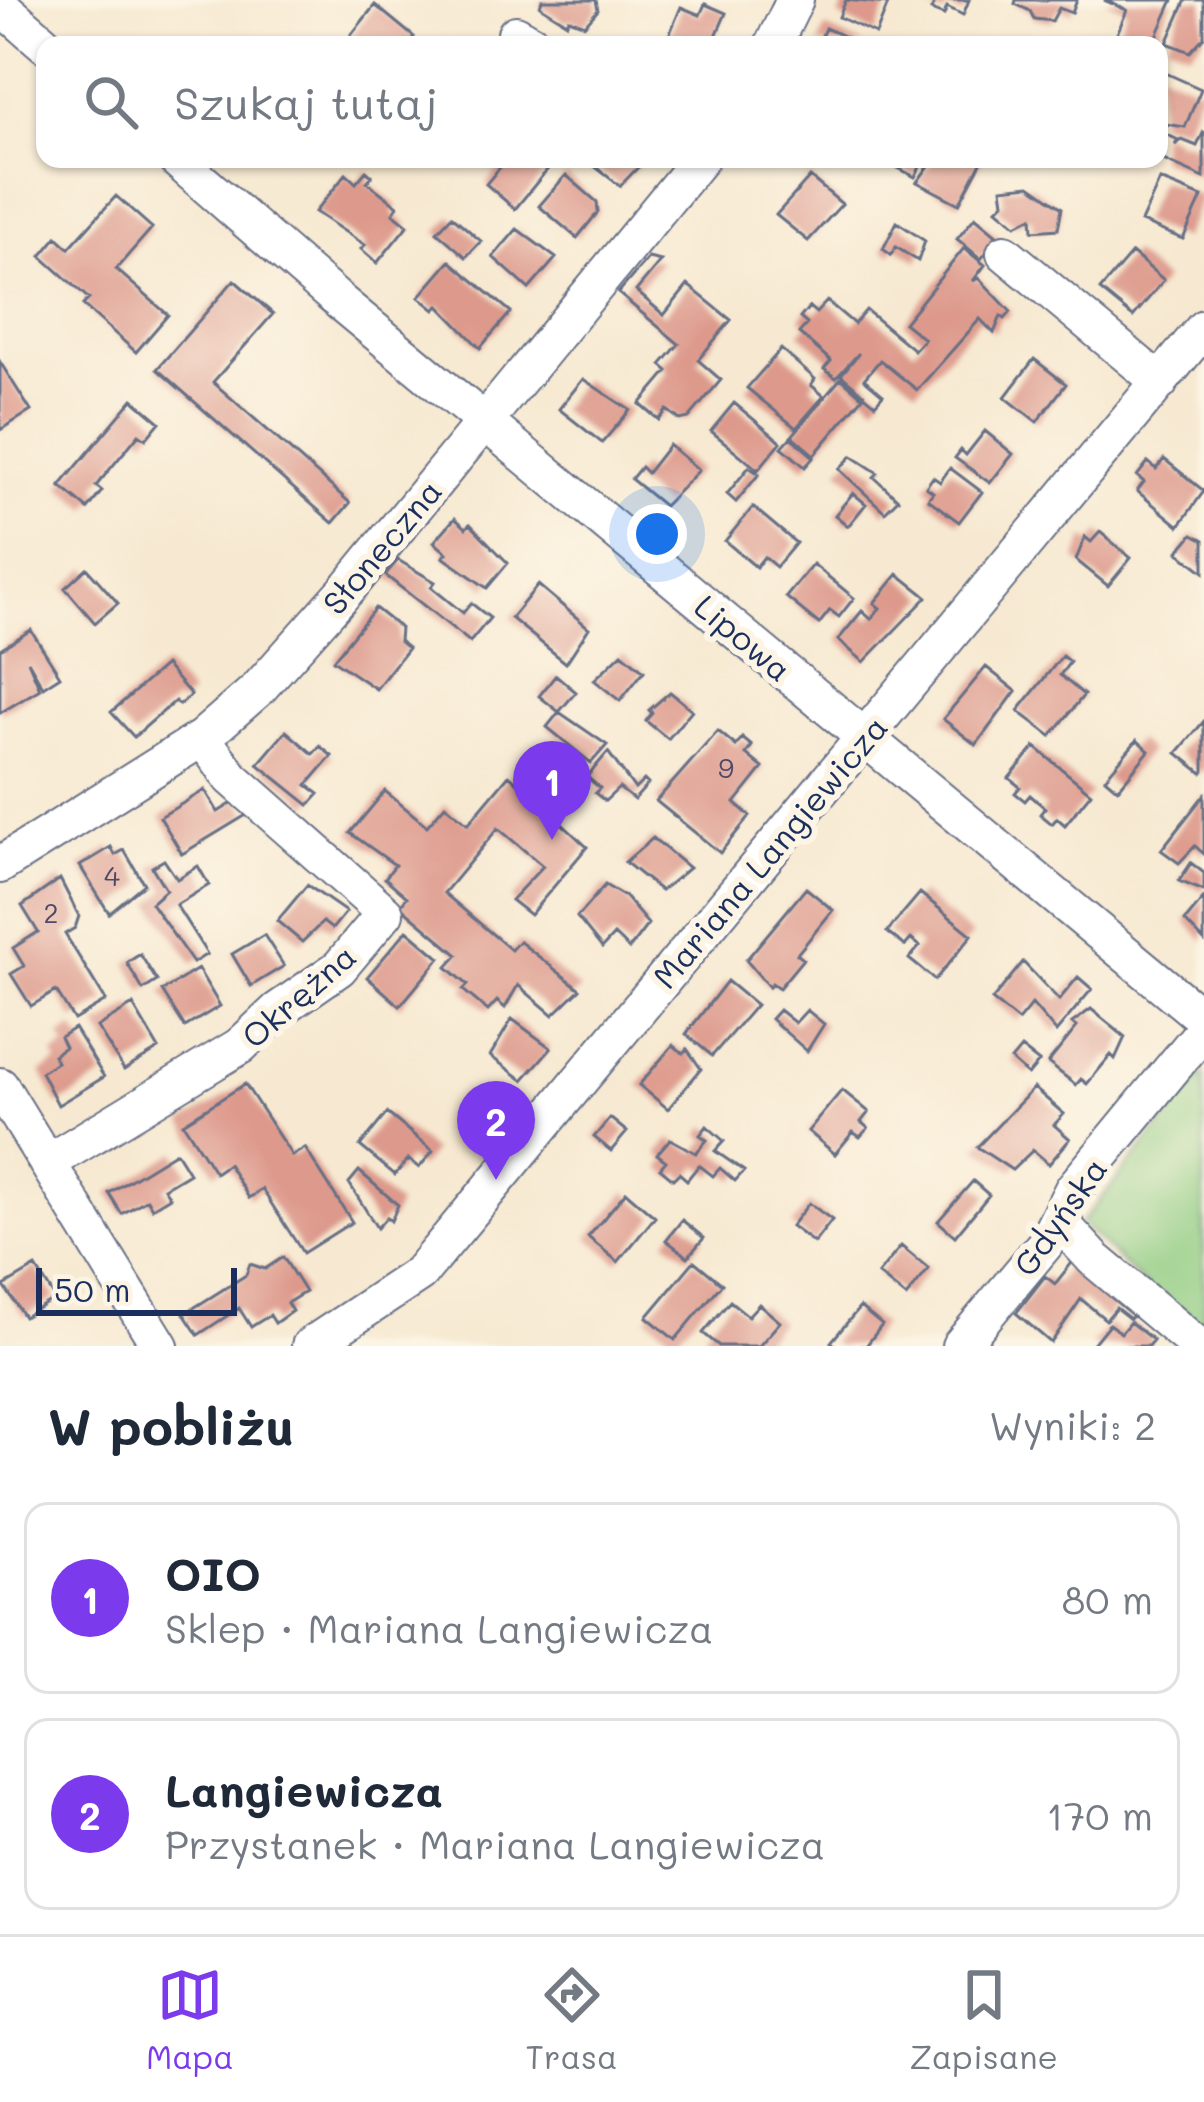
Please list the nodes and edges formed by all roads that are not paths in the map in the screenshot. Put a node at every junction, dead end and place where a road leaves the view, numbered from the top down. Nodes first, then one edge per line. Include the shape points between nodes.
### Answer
1 (795, 0) edge
2 (0, 5) edge
3 (36, 36) edge
4 (777, 36) edge
5 (201, 168) edge
6 (693, 168) edge
7 (1005, 253) dead end
8 (1204, 328) edge
9 (1160, 382) junction
10 (484, 420) junction
11 (202, 737) junction
12 (864, 737) junction
13 (0, 865) edge
14 (1204, 1019) edge
15 (1204, 1030) edge
16 (0, 1086) edge
17 (47, 1163) junction
18 (1059, 1221) junction
19 (1188, 1343) edge
20 (160, 1346) edge
21 (310, 1346) edge
22 (961, 1346) edge

1 - 4 street
2 - 3 street
5 - 10 street, Lipowa
6 - 10 street, Słoneczna
7 - 9 street
8 - 9 street, Mariana Langiewicza
9 - 12 street, Mariana Langiewicza
10 - 11 street, Słoneczna via 320,620
10 - 12 street, Lipowa
11 - 13 street, Słoneczna
11 - 17 street, Okrężna via 232,778 386,913 339,968 240,1046
12 - 14 street, Lipowa
12 - 21 street, Mariana Langiewicza via 419,1274
15 - 18 street, Gdyńska via 1073,1189
16 - 17 street
17 - 20 street
18 - 19 street
18 - 22 street, Gdyńska

